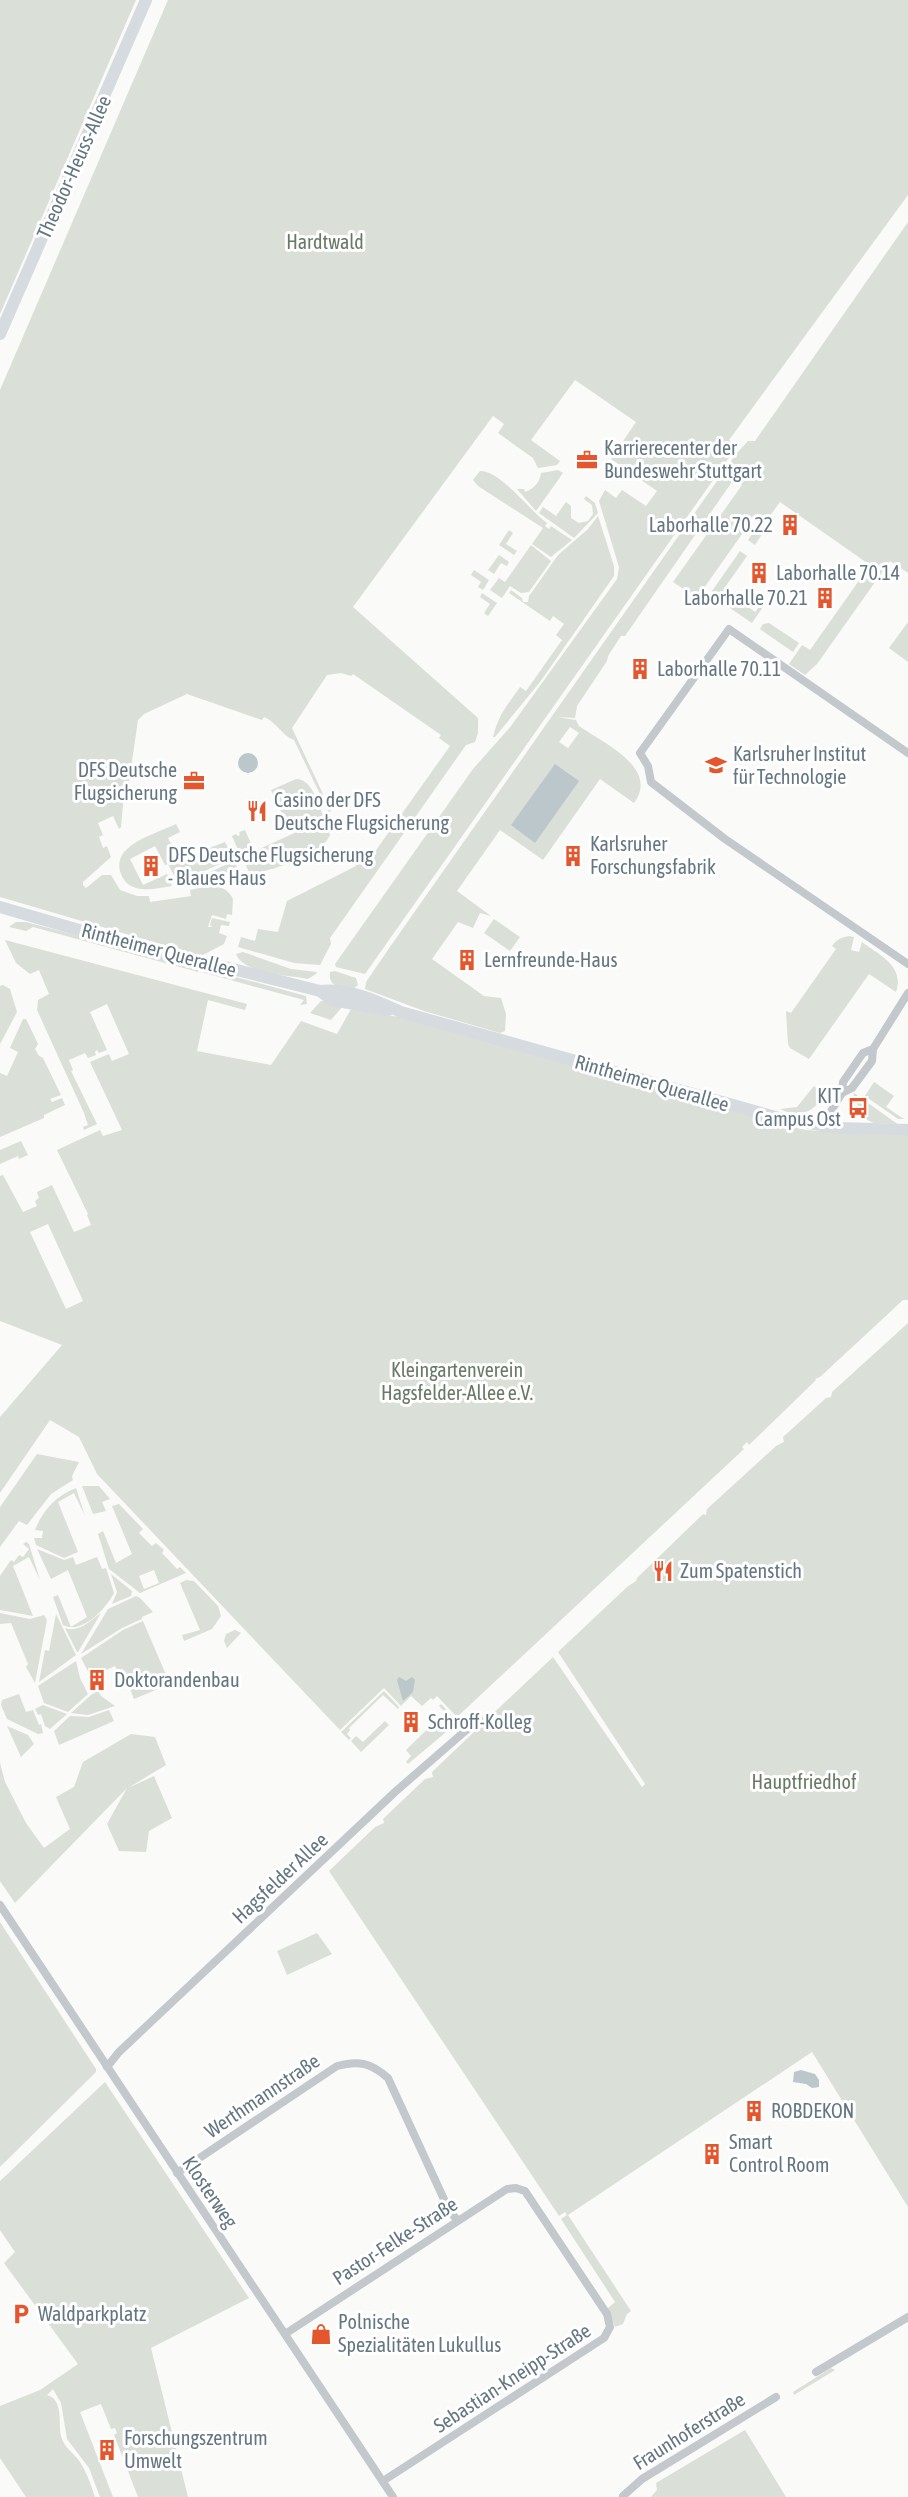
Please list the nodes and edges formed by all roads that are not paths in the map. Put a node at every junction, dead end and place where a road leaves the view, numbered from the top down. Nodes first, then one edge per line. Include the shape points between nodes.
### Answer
1 (146, 0) edge
2 (0, 334) edge
3 (908, 753) edge
4 (0, 906) edge
5 (908, 964) edge
6 (908, 993) edge
7 (822, 1126) junction
8 (908, 1130) edge
9 (480, 1719) dead end
10 (0, 1905) edge
11 (107, 2067) junction
12 (177, 2173) junction
13 (525, 2192) joint
14 (457, 2220) junction
15 (908, 2316) edge
16 (285, 2334) junction
17 (816, 2372) dead end
18 (776, 2397) dead end
19 (382, 2481) junction
20 (393, 2497) edge
21 (622, 2497) edge

1 - 2 street, Theodor-Heuss-Allee
3 - 5 street via 729,629 640,753 651,782 725,839
4 - 7 street, Rintheimer Querallee via 320,991 336,989 355,994 401,1012 779,1118
6 - 7 street via 873,1049 872,1060 852,1088 842,1093
7 - 8 street, Rintheimer Querallee
9 - 11 street, Hagsfelder Allee via 395,1792
10 - 11 street, Klosterweg
11 - 12 street, Klosterweg
12 - 14 street, Werthmannstraße via 337,2066 362,2062 388,2078
12 - 16 street, Klosterweg
13 - 14 street, Pastor-Felke-Straße via 507,2188
13 - 19 street, Sebastian-Kneipp-Straße via 607,2314 610,2327 599,2343
14 - 16 street, Pastor-Felke-Straße
15 - 17 street
16 - 19 street, Klosterweg
18 - 21 street, Fraunhoferstraße via 642,2479
19 - 20 street, Klosterweg

